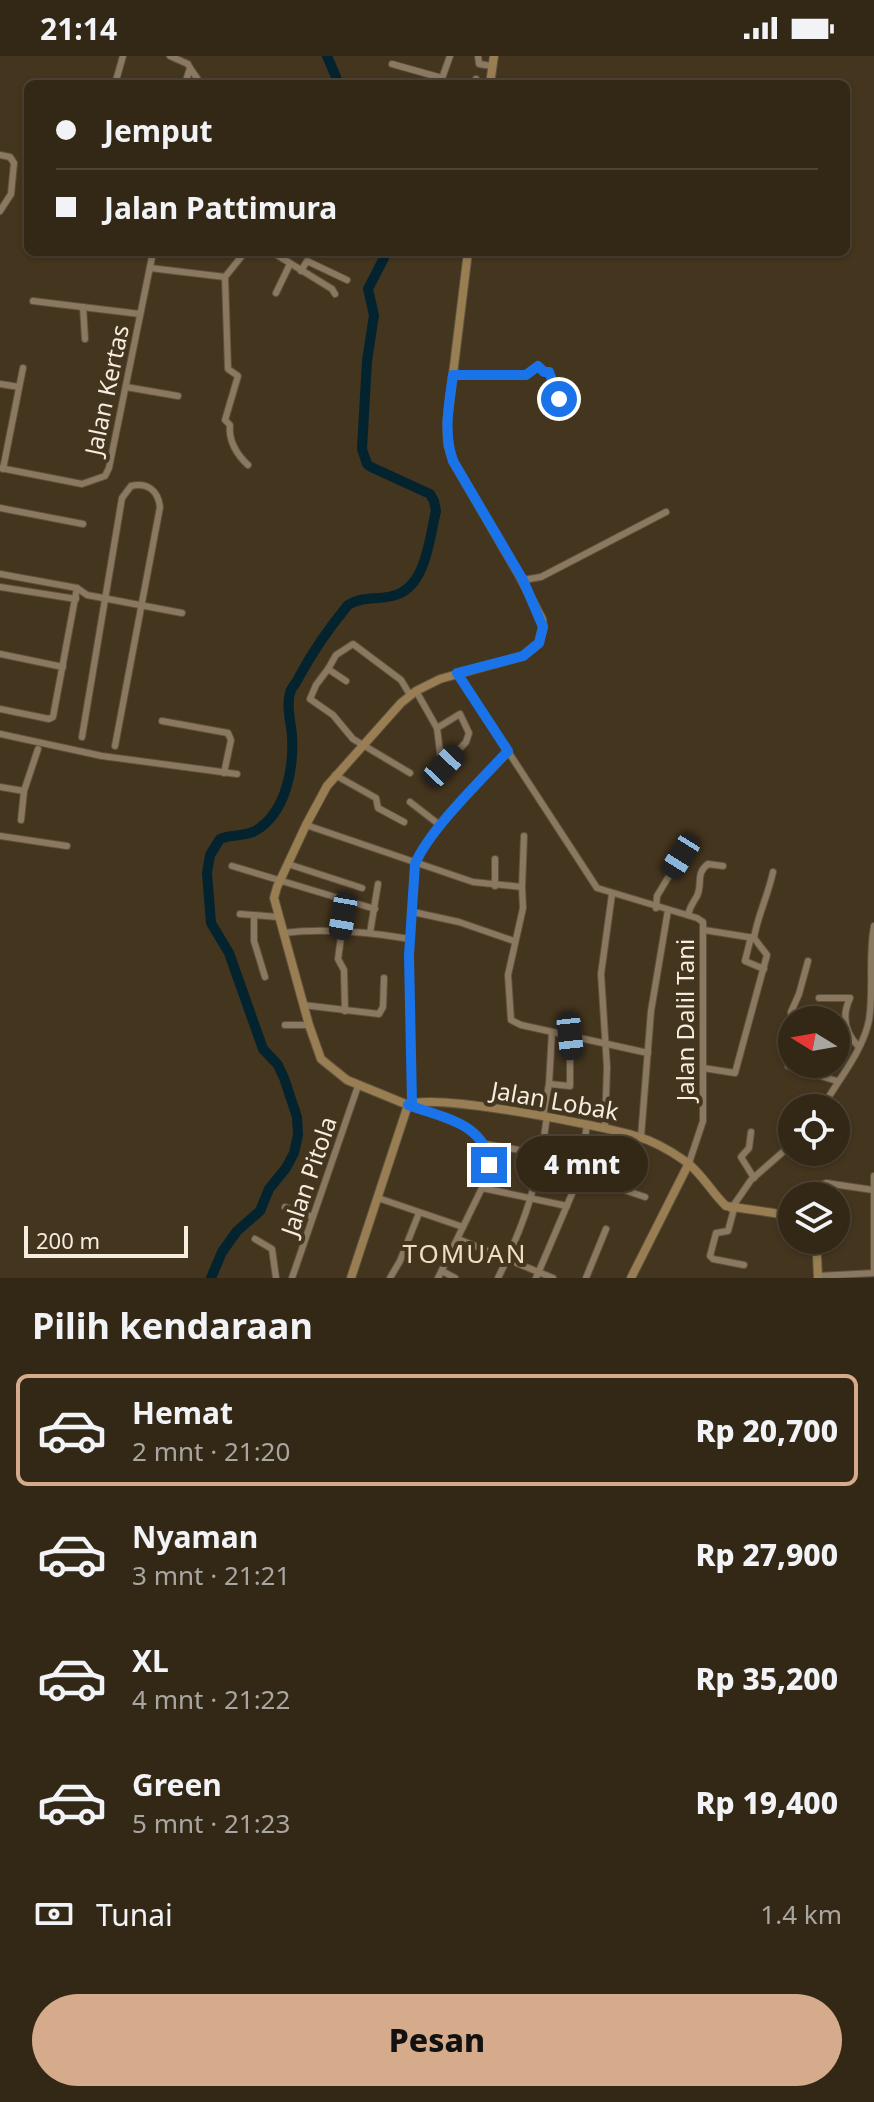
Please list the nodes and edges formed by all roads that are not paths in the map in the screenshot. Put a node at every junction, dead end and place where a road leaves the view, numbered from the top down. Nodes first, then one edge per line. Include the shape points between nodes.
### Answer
1 (123, 56) edge
2 (170, 56) edge
3 (450, 56) edge
4 (478, 56) edge
5 (493, 61) edge
6 (392, 64) dead end
7 (190, 68) junction
8 (116, 80) edge
9 (186, 80) edge
10 (198, 80) edge
11 (438, 80) edge
12 (441, 80) edge
13 (0, 155) edge
14 (0, 211) edge
15 (152, 256) edge
16 (242, 256) edge
17 (278, 256) edge
18 (468, 256) edge
19 (290, 264) junction
20 (150, 268) junction
21 (301, 271) junction
22 (225, 277) junction
23 (347, 280) dead end
24 (276, 293) dead end
25 (335, 294) dead end
26 (33, 301) dead end
27 (83, 307) junction
28 (140, 314) junction
29 (85, 339) dead end
30 (23, 368) dead end
31 (453, 375) junction
32 (0, 384) edge
33 (19, 387) junction
34 (126, 387) junction
35 (178, 396) dead end
36 (559, 399) dead end
37 (0, 427) edge
38 (10, 429) junction
39 (248, 465) dead end
40 (1, 468) edge
41 (0, 508) edge
42 (666, 512) dead end
43 (83, 524) dead end
44 (0, 574) edge
45 (523, 582) junction
46 (0, 587) edge
47 (77, 588) junction
48 (87, 595) junction
49 (75, 599) junction
50 (106, 599) junction
51 (145, 606) junction
52 (182, 613) dead end
53 (0, 654) edge
54 (63, 667) junction
55 (328, 669) junction
56 (457, 673) junction
57 (346, 681) dead end
58 (413, 693) junction
59 (0, 709) edge
60 (162, 721) dead end
61 (437, 728) junction
62 (0, 734) edge
63 (82, 737) dead end
64 (363, 745) junction
65 (115, 746) dead end
66 (38, 749) dead end
67 (508, 751) junction
68 (224, 773) junction
69 (410, 773) dead end
70 (237, 774) dead end
71 (335, 775) junction
72 (0, 787) edge
73 (24, 791) junction
74 (410, 802) dead end
75 (21, 820) dead end
76 (404, 822) dead end
77 (306, 825) junction
78 (441, 826) junction
79 (0, 836) edge
80 (524, 836) dead end
81 (67, 846) dead end
82 (681, 856) dead end
83 (495, 859) dead end
84 (288, 864) junction
85 (415, 864) junction
86 (232, 866) dead end
87 (723, 866) dead end
88 (773, 872) dead end
89 (281, 879) junction
90 (378, 884) dead end
91 (495, 886) junction
92 (522, 887) junction
93 (362, 888) dead end
94 (612, 894) junction
95 (346, 900) junction
96 (656, 908) junction
97 (375, 909) junction
98 (668, 910) junction
99 (413, 912) junction
100 (240, 914) dead end
101 (688, 915) junction
102 (254, 916) junction
103 (278, 917) junction
104 (874, 926) edge
105 (704, 930) junction
106 (340, 932) junction
107 (283, 933) junction
108 (370, 933) junction
109 (752, 938) junction
110 (410, 939) junction
111 (514, 941) junction
112 (808, 961) dead end
113 (764, 969) junction
114 (265, 977) dead end
115 (384, 978) dead end
116 (819, 998) dead end
117 (303, 1005) junction
118 (345, 1011) junction
119 (285, 1025) dead end
120 (309, 1025) junction
121 (552, 1032) junction
122 (570, 1036) junction
123 (605, 1043) junction
124 (859, 1047) junction
125 (648, 1053) junction
126 (703, 1068) junction
127 (837, 1081) junction
128 (549, 1084) junction
129 (358, 1086) junction
130 (830, 1094) edge
131 (410, 1104) junction
132 (545, 1116) junction
133 (587, 1124) junction
134 (605, 1127) junction
135 (751, 1132) dead end
136 (641, 1137) junction
137 (485, 1144) junction
138 (542, 1154) junction
139 (778, 1157) edge
140 (689, 1163) junction
141 (581, 1171) junction
142 (874, 1176) edge
143 (754, 1178) junction
144 (850, 1187) edge
145 (482, 1188) junction
146 (873, 1190) edge
147 (645, 1197) dead end
148 (378, 1198) junction
149 (532, 1199) junction
150 (567, 1206) junction
151 (285, 1207) dead end
152 (732, 1209) junction
153 (419, 1213) junction
154 (778, 1214) edge
155 (313, 1217) junction
156 (874, 1223) edge
157 (463, 1227) junction
158 (606, 1229) dead end
159 (255, 1239) dead end
160 (458, 1239) junction
161 (817, 1256) edge
162 (507, 1259) junction
163 (744, 1265) dead end
164 (874, 1273) edge
165 (440, 1275) edge
166 (537, 1275) edge
167 (818, 1277) edge
168 (276, 1278) edge
169 (292, 1278) edge
170 (351, 1278) edge
171 (390, 1278) edge
172 (455, 1278) edge
173 (498, 1278) edge
174 (553, 1278) edge
175 (586, 1278) edge
176 (631, 1278) edge

1 - 8 street
2 - 7 street
3 - 12 street
4 - 5 street via 479,64
6 - 11 street
7 - 9 street
7 - 10 street
13 - 14 street via 14,163 11,194
15 - 20 street, Jalan Kertas
16 - 22 street
17 - 19 street
18 - 31 street
19 - 21 street
19 - 24 street
20 - 22 street
20 - 28 street, Jalan Kertas
21 - 23 street via 307,261
21 - 25 street
22 - 39 street via 228,369 238,376 229,432
26 - 27 street
27 - 28 street
27 - 29 street
28 - 34 street, Jalan Kertas
30 - 33 street
31 - 36 street via 526,375 538,366 549,372
31 - 45 street via 447,423 453,461
32 - 33 street
33 - 38 street
34 - 35 street
34 - 40 street, Jalan Kertas via 105,476 82,484
37 - 38 street
38 - 40 street
41 - 43 street
42 - 45 street
44 - 47 street
45 - 56 street via 543,627 539,643 523,656
46 - 49 street
47 - 48 street
47 - 49 street
48 - 49 street
48 - 50 street
49 - 54 street
50 - 51 street
50 - 51 street via 122,498 131,486 144,485 155,492 160,507
50 - 63 street
51 - 52 street
51 - 65 street
53 - 54 street
54 - 59 street via 51,719
55 - 57 street
55 - 58 street via 336,655 353,644
55 - 64 street via 310,699
56 - 58 street
56 - 67 street, Jalan Dalil Tani
58 - 61 street
58 - 64 street
60 - 68 street via 228,733
61 - 61 street via 441,760 444,766 469,733 460,714
62 - 68 street via 102,756
64 - 69 street
64 - 71 street
66 - 73 street
67 - 78 street
67 - 94 street, Jalan Dalil Tani via 594,884
68 - 70 street
71 - 76 street via 376,798 378,808
71 - 77 street
72 - 73 street
73 - 75 street
74 - 78 street
77 - 84 street
77 - 85 street
78 - 85 street
79 - 81 street
80 - 92 street
82 - 96 street via 657,896
83 - 91 street
84 - 89 street
84 - 93 street
85 - 91 street
85 - 99 street
86 - 89 street
87 - 101 street via 708,864 702,869
88 - 109 street
89 - 95 street
89 - 103 street via 274,898
90 - 97 street
91 - 92 street
92 - 111 street via 523,908
94 - 96 street, Jalan Dalil Tani
94 - 123 street via 601,974
95 - 97 street
95 - 106 street
96 - 98 street, Jalan Dalil Tani
97 - 108 street
98 - 101 street, Jalan Dalil Tani
98 - 125 street
99 - 110 street
99 - 111 street
100 - 102 street
101 - 105 street, Jalan Dalil Tani via 701,920
102 - 103 street
102 - 114 street via 254,941
103 - 107 street, Jalan Lobak
104 - 124 street via 869,1023
105 - 109 street
105 - 126 street, Jalan Dalil Tani
106 - 107 street
106 - 108 street
106 - 118 street
107 - 117 street, Jalan Lobak
108 - 110 street
109 - 113 street via 767,953
109 - 113 street via 746,962
110 - 131 street
111 - 121 street via 508,975 511,1020
112 - 127 street via 791,1010 788,1066
113 - 126 street via 735,1073
115 - 118 street via 379,1014
116 - 124 street via 850,998 845,1025
117 - 118 street
117 - 120 street, Jalan Lobak
119 - 120 street
120 - 129 street, Jalan Lobak via 321,1059
121 - 122 street
121 - 128 street
122 - 123 street
122 - 128 street via 570,1086
123 - 125 street
123 - 134 street
124 - 127 street
125 - 136 street
126 - 140 street, Jalan Dalil Tani via 703,1121
127 - 130 street
128 - 132 street
129 - 131 street, Jalan Lobak
129 - 155 street, Jalan Pitola
131 - 132 street, Jalan Lobak via 480,1106
131 - 137 street via 464,1125
131 - 148 street
132 - 133 street, Jalan Lobak
132 - 138 street
133 - 134 street, Jalan Lobak
133 - 141 street
134 - 136 street, Jalan Lobak
135 - 143 street via 749,1148 741,1157
136 - 140 street, Jalan Lobak
137 - 138 street
137 - 145 street via 489,1165
138 - 141 street
138 - 149 street
139 - 143 street
140 - 152 street
140 - 176 street, Jalan Dalil Tani
141 - 147 street
141 - 150 street
142 - 146 street
143 - 152 street
144 - 146 street
145 - 149 street
145 - 157 street
146 - 156 street
148 - 153 street
148 - 170 street
149 - 150 street
149 - 162 street
150 - 166 street
151 - 155 street
152 - 154 street
152 - 163 street via 728,1231 716,1233 710,1256
153 - 157 street
153 - 171 street
155 - 169 street, Jalan Pitola
156 - 164 street
157 - 160 street
158 - 175 street
159 - 168 street via 272,1249
160 - 162 street
160 - 165 street
161 - 167 street
162 - 166 street
162 - 173 street
164 - 167 street
165 - 172 street
166 - 174 street

